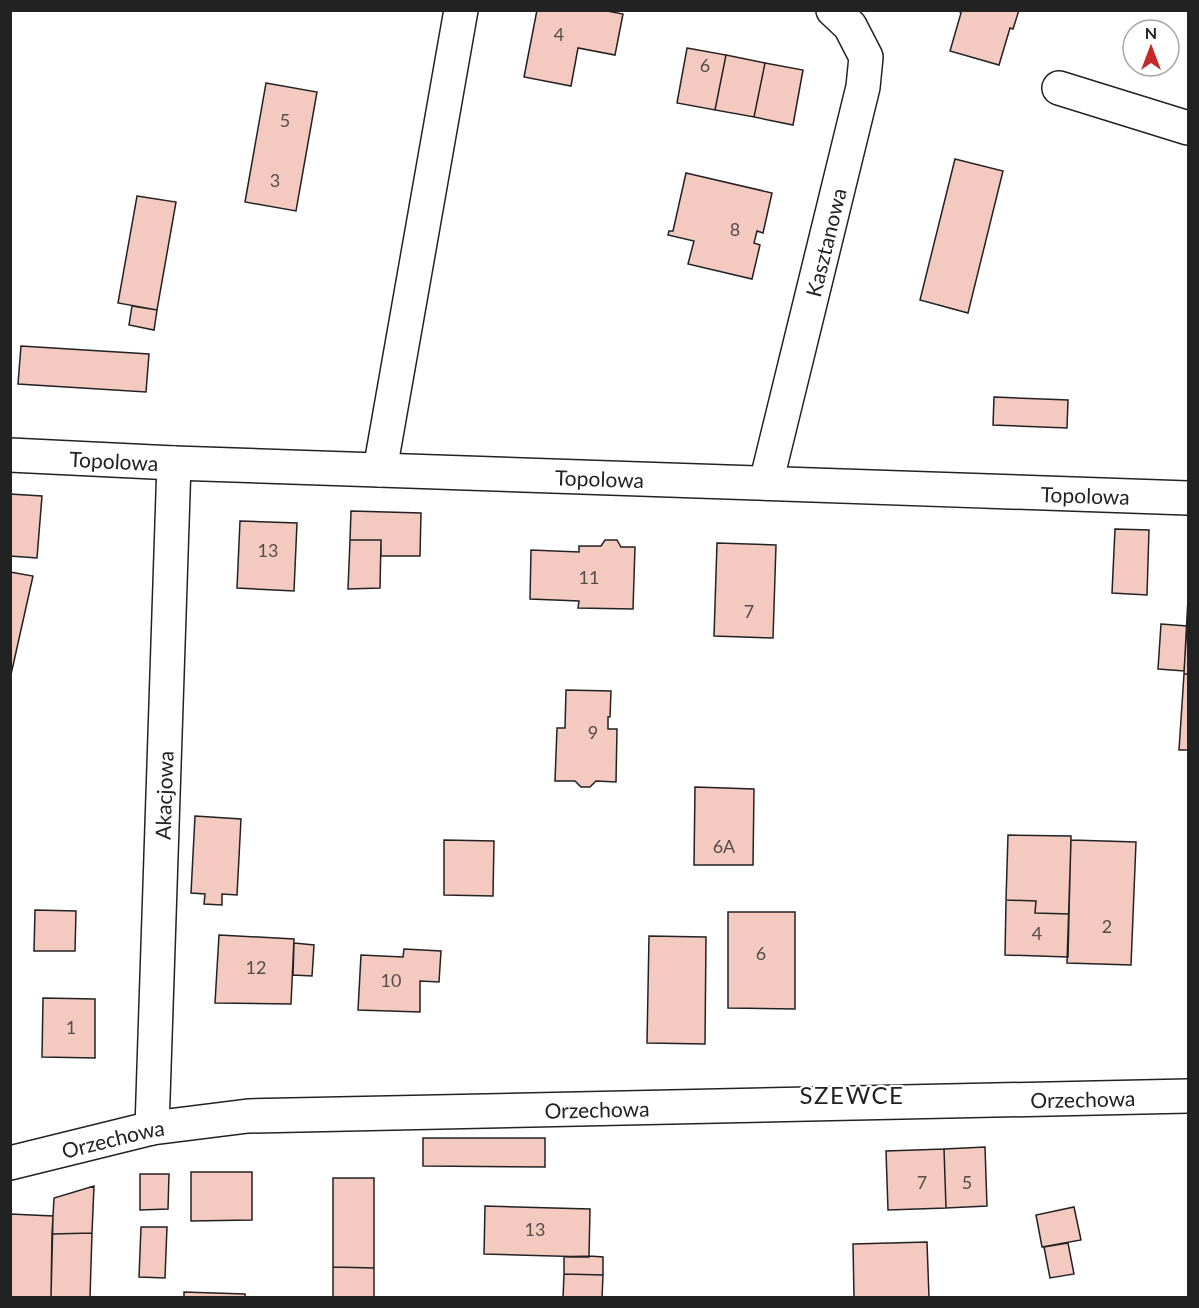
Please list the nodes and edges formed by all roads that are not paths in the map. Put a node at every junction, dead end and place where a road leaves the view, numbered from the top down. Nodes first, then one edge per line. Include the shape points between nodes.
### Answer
1 (461, 10) edge
2 (833, 10) edge
3 (1059, 88) dead end
4 (1188, 128) edge
5 (10, 455) edge
6 (174, 463) junction
7 (380, 470) junction
8 (766, 483) junction
9 (1188, 498) edge
10 (1188, 1096) edge
11 (152, 1128) junction
12 (10, 1163) edge

1 - 7 street
2 - 8 street, Kasztanowa via 850,26 866,57 863,87
3 - 4 street
5 - 6 street, Topolowa
6 - 7 street, Topolowa
6 - 11 street, Akacjowa
7 - 8 street, Topolowa
8 - 9 street, Topolowa
10 - 11 street, Orzechowa via 248,1116
11 - 12 street, Orzechowa

